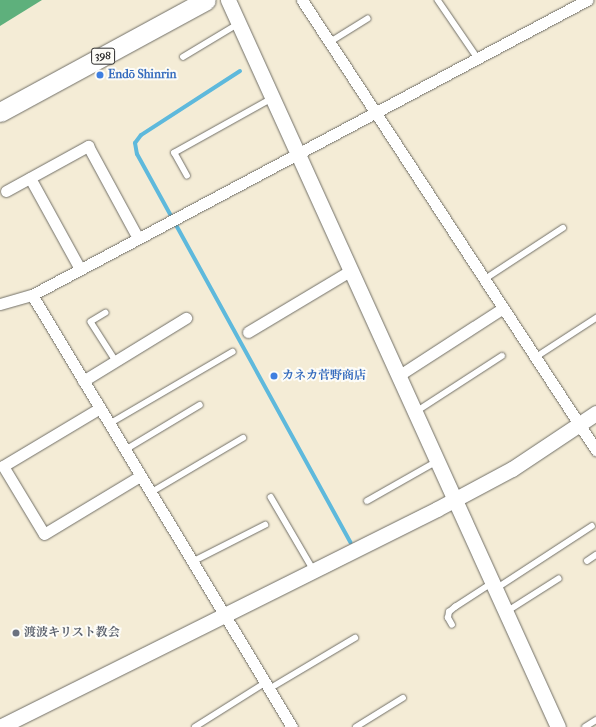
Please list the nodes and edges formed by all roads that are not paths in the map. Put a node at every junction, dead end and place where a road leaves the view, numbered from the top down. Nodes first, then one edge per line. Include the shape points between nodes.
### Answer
1 (206, 0) edge
2 (228, 0) edge
3 (302, 0) edge
4 (438, 0) edge
5 (586, 0) edge
6 (367, 19) dead end
7 (239, 24) junction
8 (330, 42) junction
9 (182, 57) dead end
10 (477, 57) junction
11 (272, 99) junction
12 (0, 112) edge
13 (375, 112) junction
14 (297, 153) junction
15 (187, 176) dead end
16 (30, 178) junction
17 (6, 191) dead end
18 (563, 228) dead end
19 (138, 238) junction
20 (80, 269) junction
21 (350, 271) junction
22 (484, 279) junction
23 (32, 295) junction
24 (0, 304) edge
25 (503, 308) junction
26 (106, 312) dead end
27 (186, 318) dead end
28 (596, 318) edge
29 (248, 332) dead end
30 (232, 352) dead end
31 (502, 356) dead end
32 (536, 357) junction
33 (116, 361) junction
34 (398, 376) junction
35 (83, 380) junction
36 (200, 405) dead end
37 (100, 408) junction
38 (415, 412) junction
39 (596, 412) edge
40 (109, 424) junction
41 (579, 424) junction
42 (243, 438) dead end
43 (125, 450) junction
44 (596, 450) edge
45 (437, 462) junction
46 (2, 463) edge
47 (140, 476) junction
48 (150, 493) junction
49 (272, 497) dead end
50 (455, 499) junction
51 (367, 501) dead end
52 (265, 525) dead end
53 (592, 526) dead end
54 (596, 555) edge
55 (587, 561) dead end
56 (192, 562) junction
57 (314, 571) junction
58 (558, 580) dead end
59 (494, 586) junction
60 (505, 612) junction
61 (225, 616) junction
62 (452, 625) dead end
63 (355, 638) dead end
64 (267, 686) junction
65 (403, 698) dead end
66 (596, 720) edge
67 (0, 727) edge
68 (195, 727) edge
69 (292, 727) edge
70 (356, 727) edge
71 (558, 727) edge
72 (585, 727) edge

1 - 12 highway, 398
2 - 7 street
3 - 8 street
4 - 10 lane
5 - 10 street
6 - 8 lane
7 - 9 lane
7 - 11 street
8 - 13 street
10 - 13 street
11 - 14 street
11 - 15 lane via 174,153
13 - 14 street
13 - 22 street
14 - 19 street
14 - 21 street
16 - 17 street
16 - 19 street via 88,146
16 - 20 street
18 - 22 lane
19 - 20 street
20 - 23 street
21 - 29 street
21 - 34 street
22 - 25 street
23 - 24 street
23 - 35 street
25 - 32 street
25 - 34 street
26 - 33 lane via 91,322
27 - 33 street
28 - 32 lane
30 - 40 lane
31 - 38 lane
32 - 41 street
33 - 35 street
34 - 38 street
35 - 37 street
36 - 43 lane
37 - 40 street
37 - 46 street
38 - 45 street
39 - 41 street
40 - 43 street
41 - 44 street
41 - 50 street via 512,469
42 - 48 lane
43 - 47 street
45 - 50 street
45 - 51 lane
46 - 47 street via 44,534
47 - 48 street
48 - 56 street
49 - 57 lane
50 - 57 street
50 - 59 street
52 - 56 lane
53 - 59 lane
54 - 55 lane
56 - 61 street
57 - 61 street
58 - 60 lane
59 - 60 street
59 - 62 lane via 449,612 448,618
60 - 71 street
61 - 64 street
61 - 67 street
63 - 64 lane
64 - 68 lane
64 - 69 street
65 - 70 lane
66 - 72 lane

